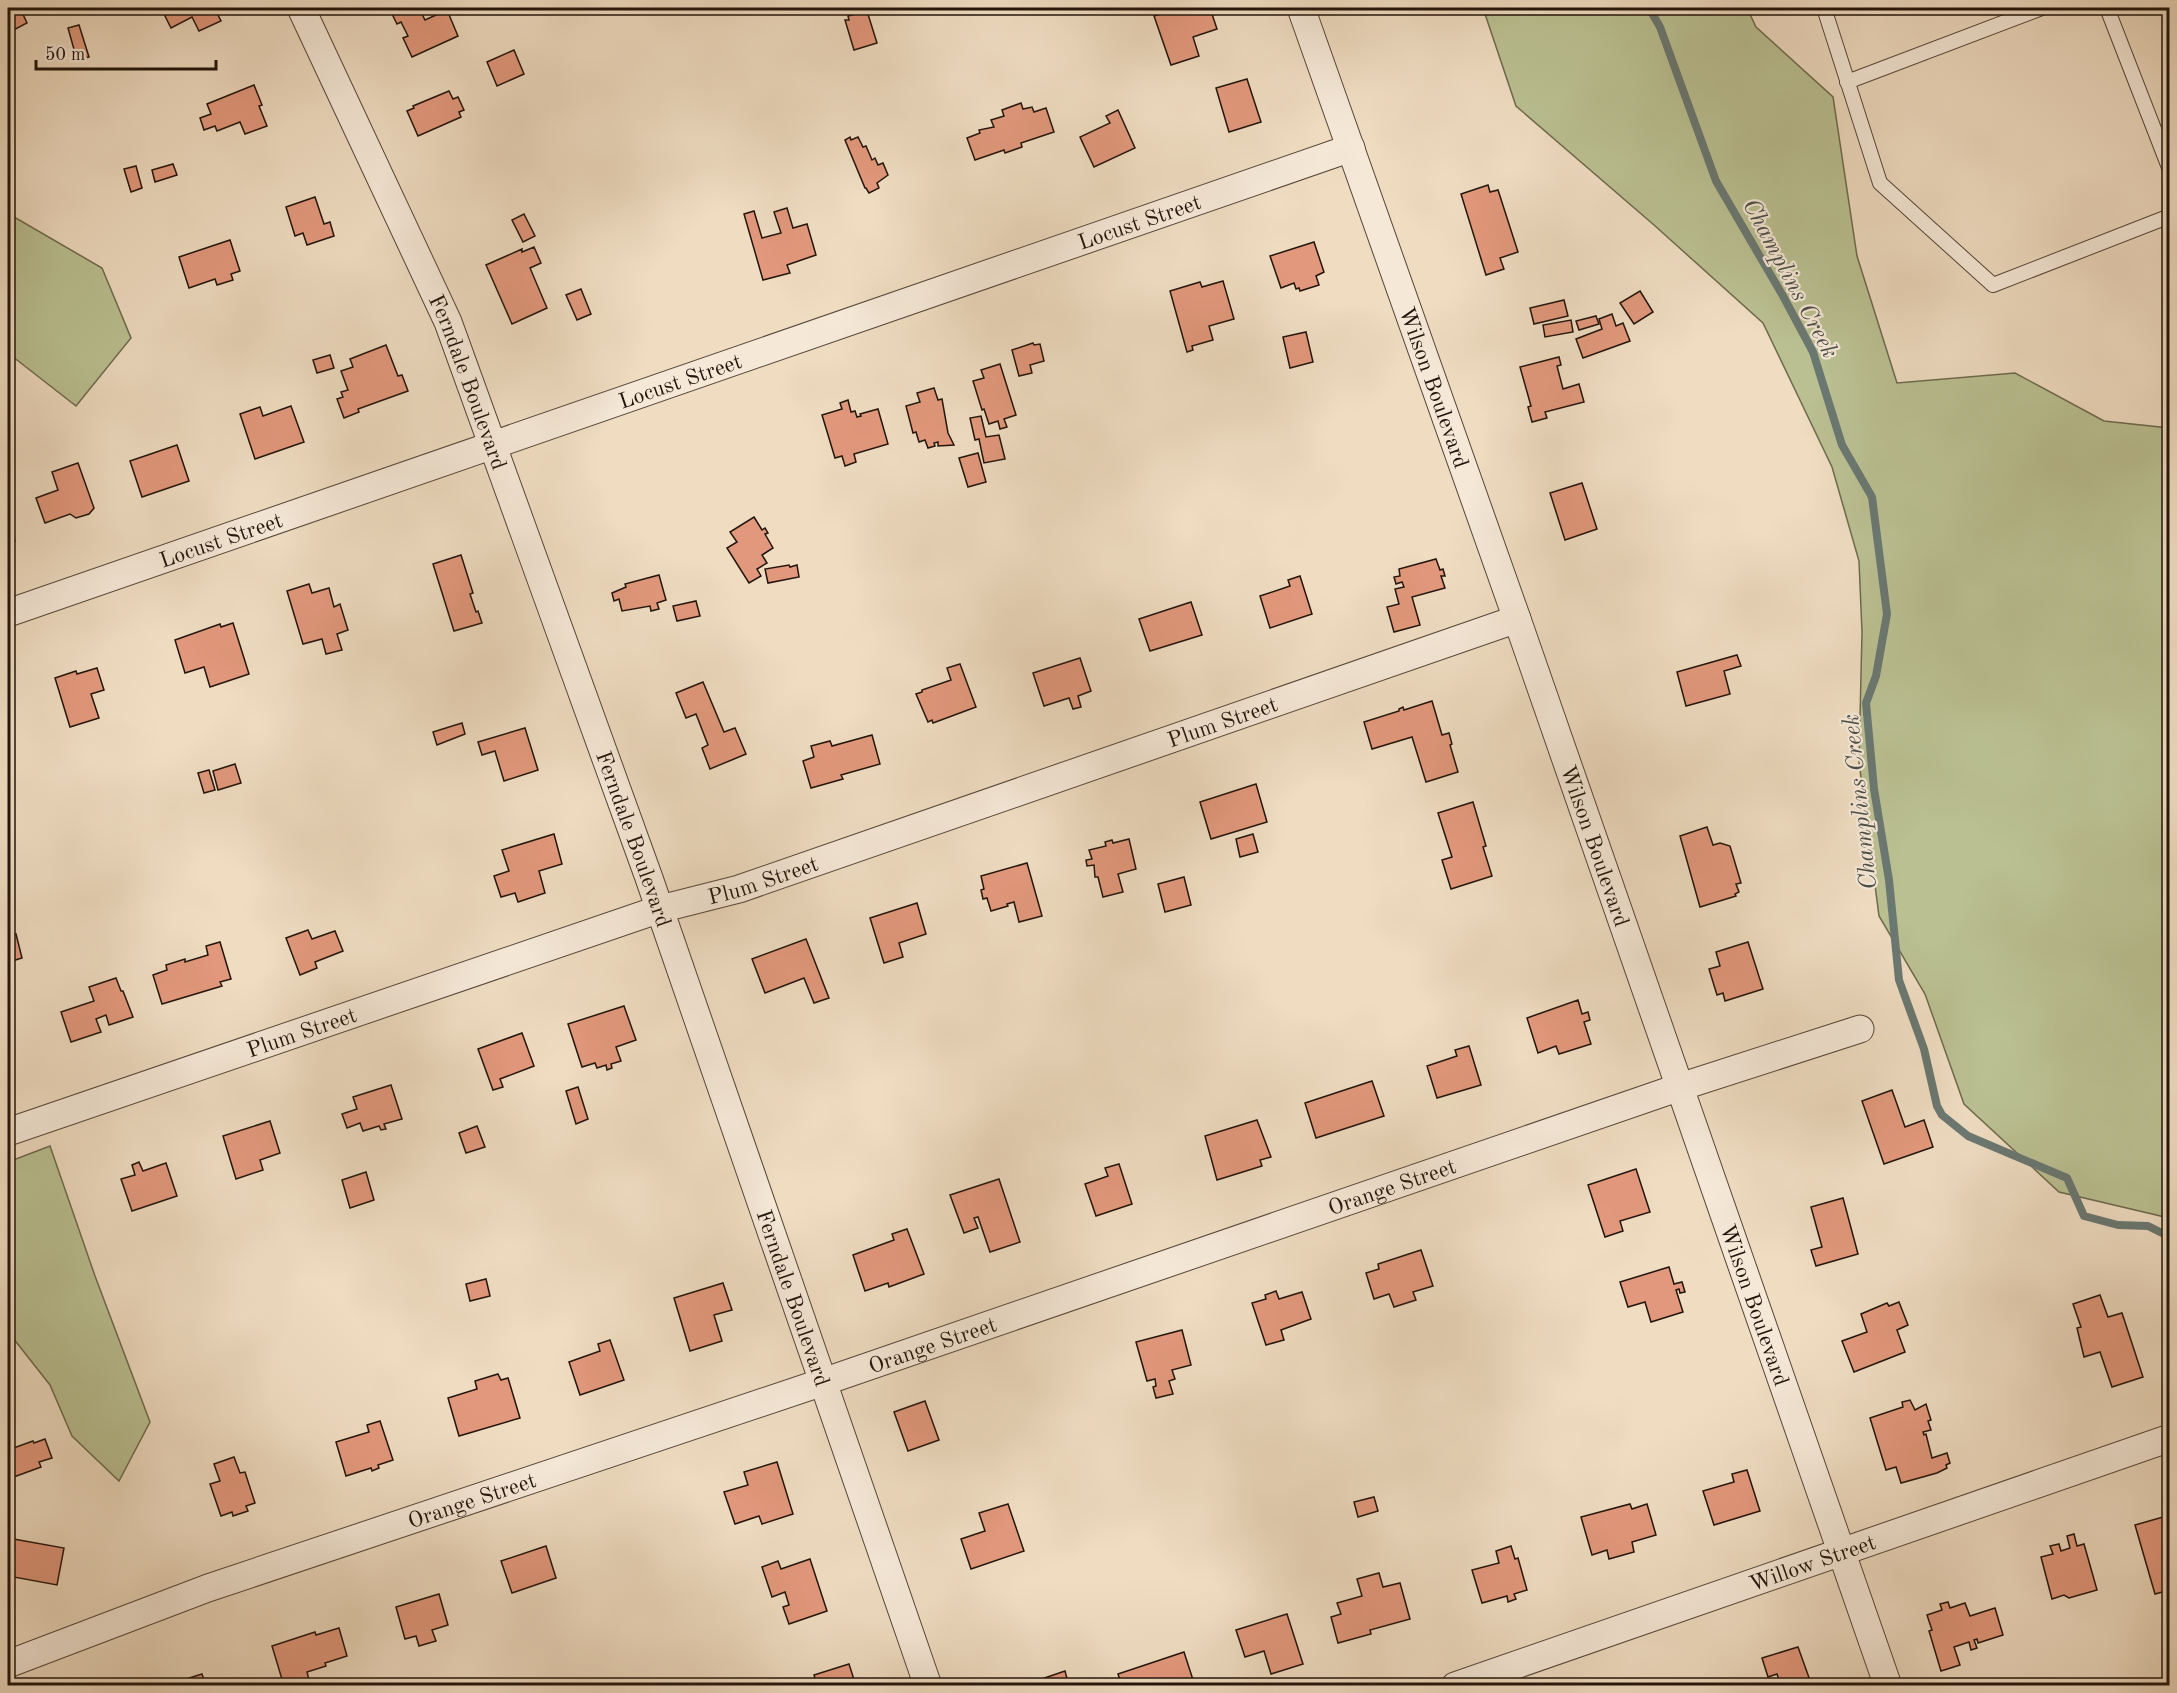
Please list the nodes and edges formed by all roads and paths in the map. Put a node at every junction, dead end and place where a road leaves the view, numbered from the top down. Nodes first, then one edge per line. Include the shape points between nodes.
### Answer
1 (301, 8) edge
2 (1301, 8) edge
3 (1824, 8) edge
4 (2042, 8) edge
5 (2108, 8) edge
6 (1847, 82) junction
7 (1351, 148) junction
8 (2169, 170) edge
9 (2169, 216) edge
10 (492, 444) junction
11 (8, 613) edge
12 (1517, 619) junction
13 (660, 909) junction
14 (1860, 1029) dead end
15 (1680, 1087) junction
16 (8, 1132) edge
17 (823, 1382) junction
18 (2169, 1438) edge
19 (1841, 1552) junction
20 (8, 1664) edge
21 (928, 1686) edge
22 (1455, 1686) edge
23 (1888, 1686) edge

1 - 10 street, Ferndale Boulevard via 448,322
2 - 7 street, Wilson Boulevard
3 - 6 lane
4 - 6 lane
5 - 8 lane
6 - 9 lane via 1880,183 1994,285
7 - 10 street, Locust Street
7 - 12 street, Wilson Boulevard
10 - 11 street, Locust Street
10 - 13 street, Ferndale Boulevard
12 - 13 street, Plum Street via 739,889
12 - 15 street, Wilson Boulevard
13 - 16 street, Plum Street
13 - 17 street, Ferndale Boulevard
14 - 15 street, Orange Street
15 - 17 street, Orange Street
15 - 19 street, Wilson Boulevard
17 - 20 street, Orange Street via 208,1588
17 - 21 street, Ferndale Boulevard
18 - 19 street, Willow Street
19 - 22 street, Willow Street
19 - 23 street, Wilson Boulevard

